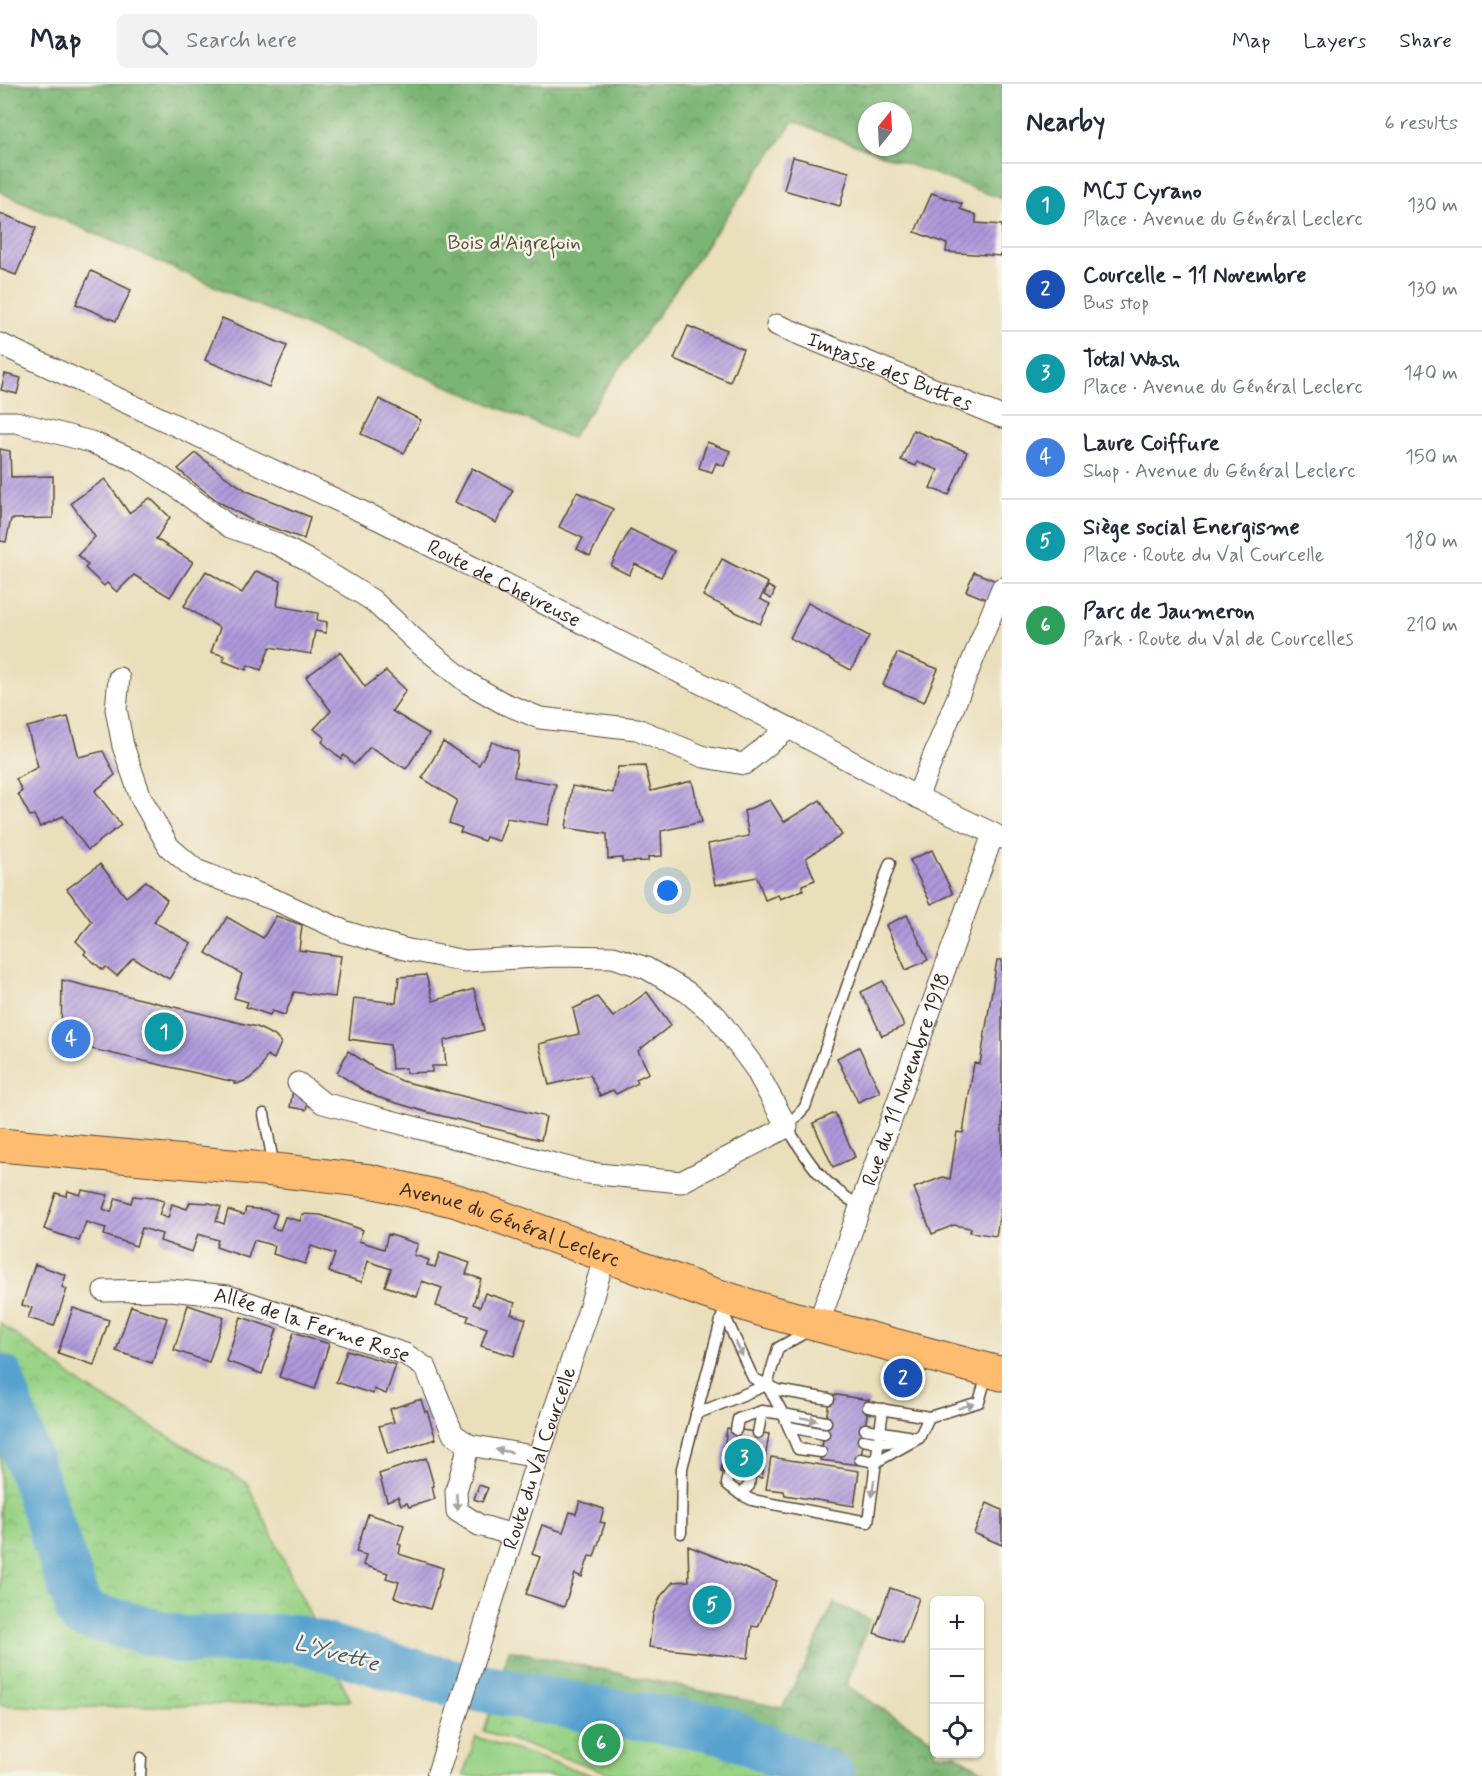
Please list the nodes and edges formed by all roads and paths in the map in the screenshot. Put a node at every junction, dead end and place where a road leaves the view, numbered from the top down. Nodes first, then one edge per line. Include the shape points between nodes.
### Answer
1 (777, 325) dead end
2 (0, 344) edge
3 (1002, 417) edge
4 (0, 423) edge
5 (1002, 588) edge
6 (119, 678) dead end
7 (789, 728) junction
8 (917, 798) junction
9 (997, 836) edge
10 (890, 863) dead end
11 (298, 1083) dead end
12 (264, 1114) dead end
13 (787, 1126) junction
14 (0, 1145) edge
15 (275, 1170) junction
16 (860, 1206) junction
17 (605, 1255) junction
18 (104, 1291) dead end
19 (719, 1304) junction
20 (818, 1325) junction
21 (995, 1372) edge
22 (766, 1385) junction
23 (829, 1400) dead end
24 (868, 1407) dead end
25 (883, 1409) junction
26 (762, 1411) junction
27 (696, 1414) junction
28 (783, 1414) junction
29 (929, 1417) junction
30 (826, 1422) dead end
31 (789, 1427) junction
32 (865, 1429) dead end
33 (736, 1430) dead end
34 (880, 1432) junction
35 (758, 1433) dead end
36 (824, 1434) dead end
37 (919, 1438) junction
38 (863, 1440) dead end
39 (879, 1443) junction
40 (470, 1445) junction
41 (821, 1452) dead end
42 (538, 1457) junction
43 (860, 1460) dead end
44 (876, 1462) junction
45 (729, 1474) dead end
46 (750, 1476) dead end
47 (740, 1494) junction
48 (681, 1533) dead end
49 (513, 1535) junction
50 (141, 1758) dead end
51 (140, 1776) edge
52 (437, 1776) edge

1 - 3 street, Impasse des Buttes
2 - 7 street, Route de Chevreuse via 380,520
4 - 7 street via 16,422 91,442 137,461 230,527 306,559 372,600 468,683 540,718 637,729 704,757 744,764
5 - 8 street
6 - 13 street via 116,709 121,737 141,798 169,847 196,870 346,932 404,949 465,961 613,957 646,968 687,992 717,1017 755,1068
7 - 8 street, Route de Chevreuse
8 - 9 street, Route de Chevreuse
9 - 16 street, Rue du 11 Novembre 1918
10 - 13 lane via 806,1107
11 - 13 street via 323,1102 588,1173 681,1182
12 - 15 lane
13 - 16 lane via 821,1177
14 - 15 main road, Avenue du Général Leclerc
15 - 17 main road, Avenue du Général Leclerc via 370,1181 457,1201
16 - 20 street, Rue du 11 Novembre 1918
17 - 19 main road, Avenue du Général Leclerc
17 - 42 street, Route du Val Courcelle
18 - 40 street, Allée de la Ferme Rose via 170,1290 228,1296 405,1354 426,1368 453,1434
19 - 20 main road, Avenue du Général Leclerc
19 -> 22 lane via 753,1378
19 - 27 lane
20 - 21 main road, Avenue du Général Leclerc
20 - 22 lane via 778,1348
29 -> 21 lane via 979,1402
22 - 23 lane
22 - 27 lane
22 - 28 lane
24 - 25 lane
25 - 29 lane
25 - 34 lane
26 - 28 lane
26 - 33 lane via 738,1419
26 - 35 lane
27 - 48 lane via 682,1468
28 -> 30 lane
28 - 31 lane
29 - 37 lane
31 - 36 lane
31 - 41 lane via 798,1449
32 - 34 lane
34 - 37 lane
34 - 39 lane
37 - 39 lane
37 - 44 lane
38 - 39 lane
39 - 44 lane
42 -> 40 street
40 -> 49 street via 456,1491 457,1511 479,1525
42 - 49 street, Route du Val Courcelle
43 - 44 lane
44 -> 47 lane via 868,1522 752,1500
45 - 47 lane via 727,1484
46 - 47 lane via 749,1486
49 - 52 street, Route du Val Courcelle
50 - 51 lane

